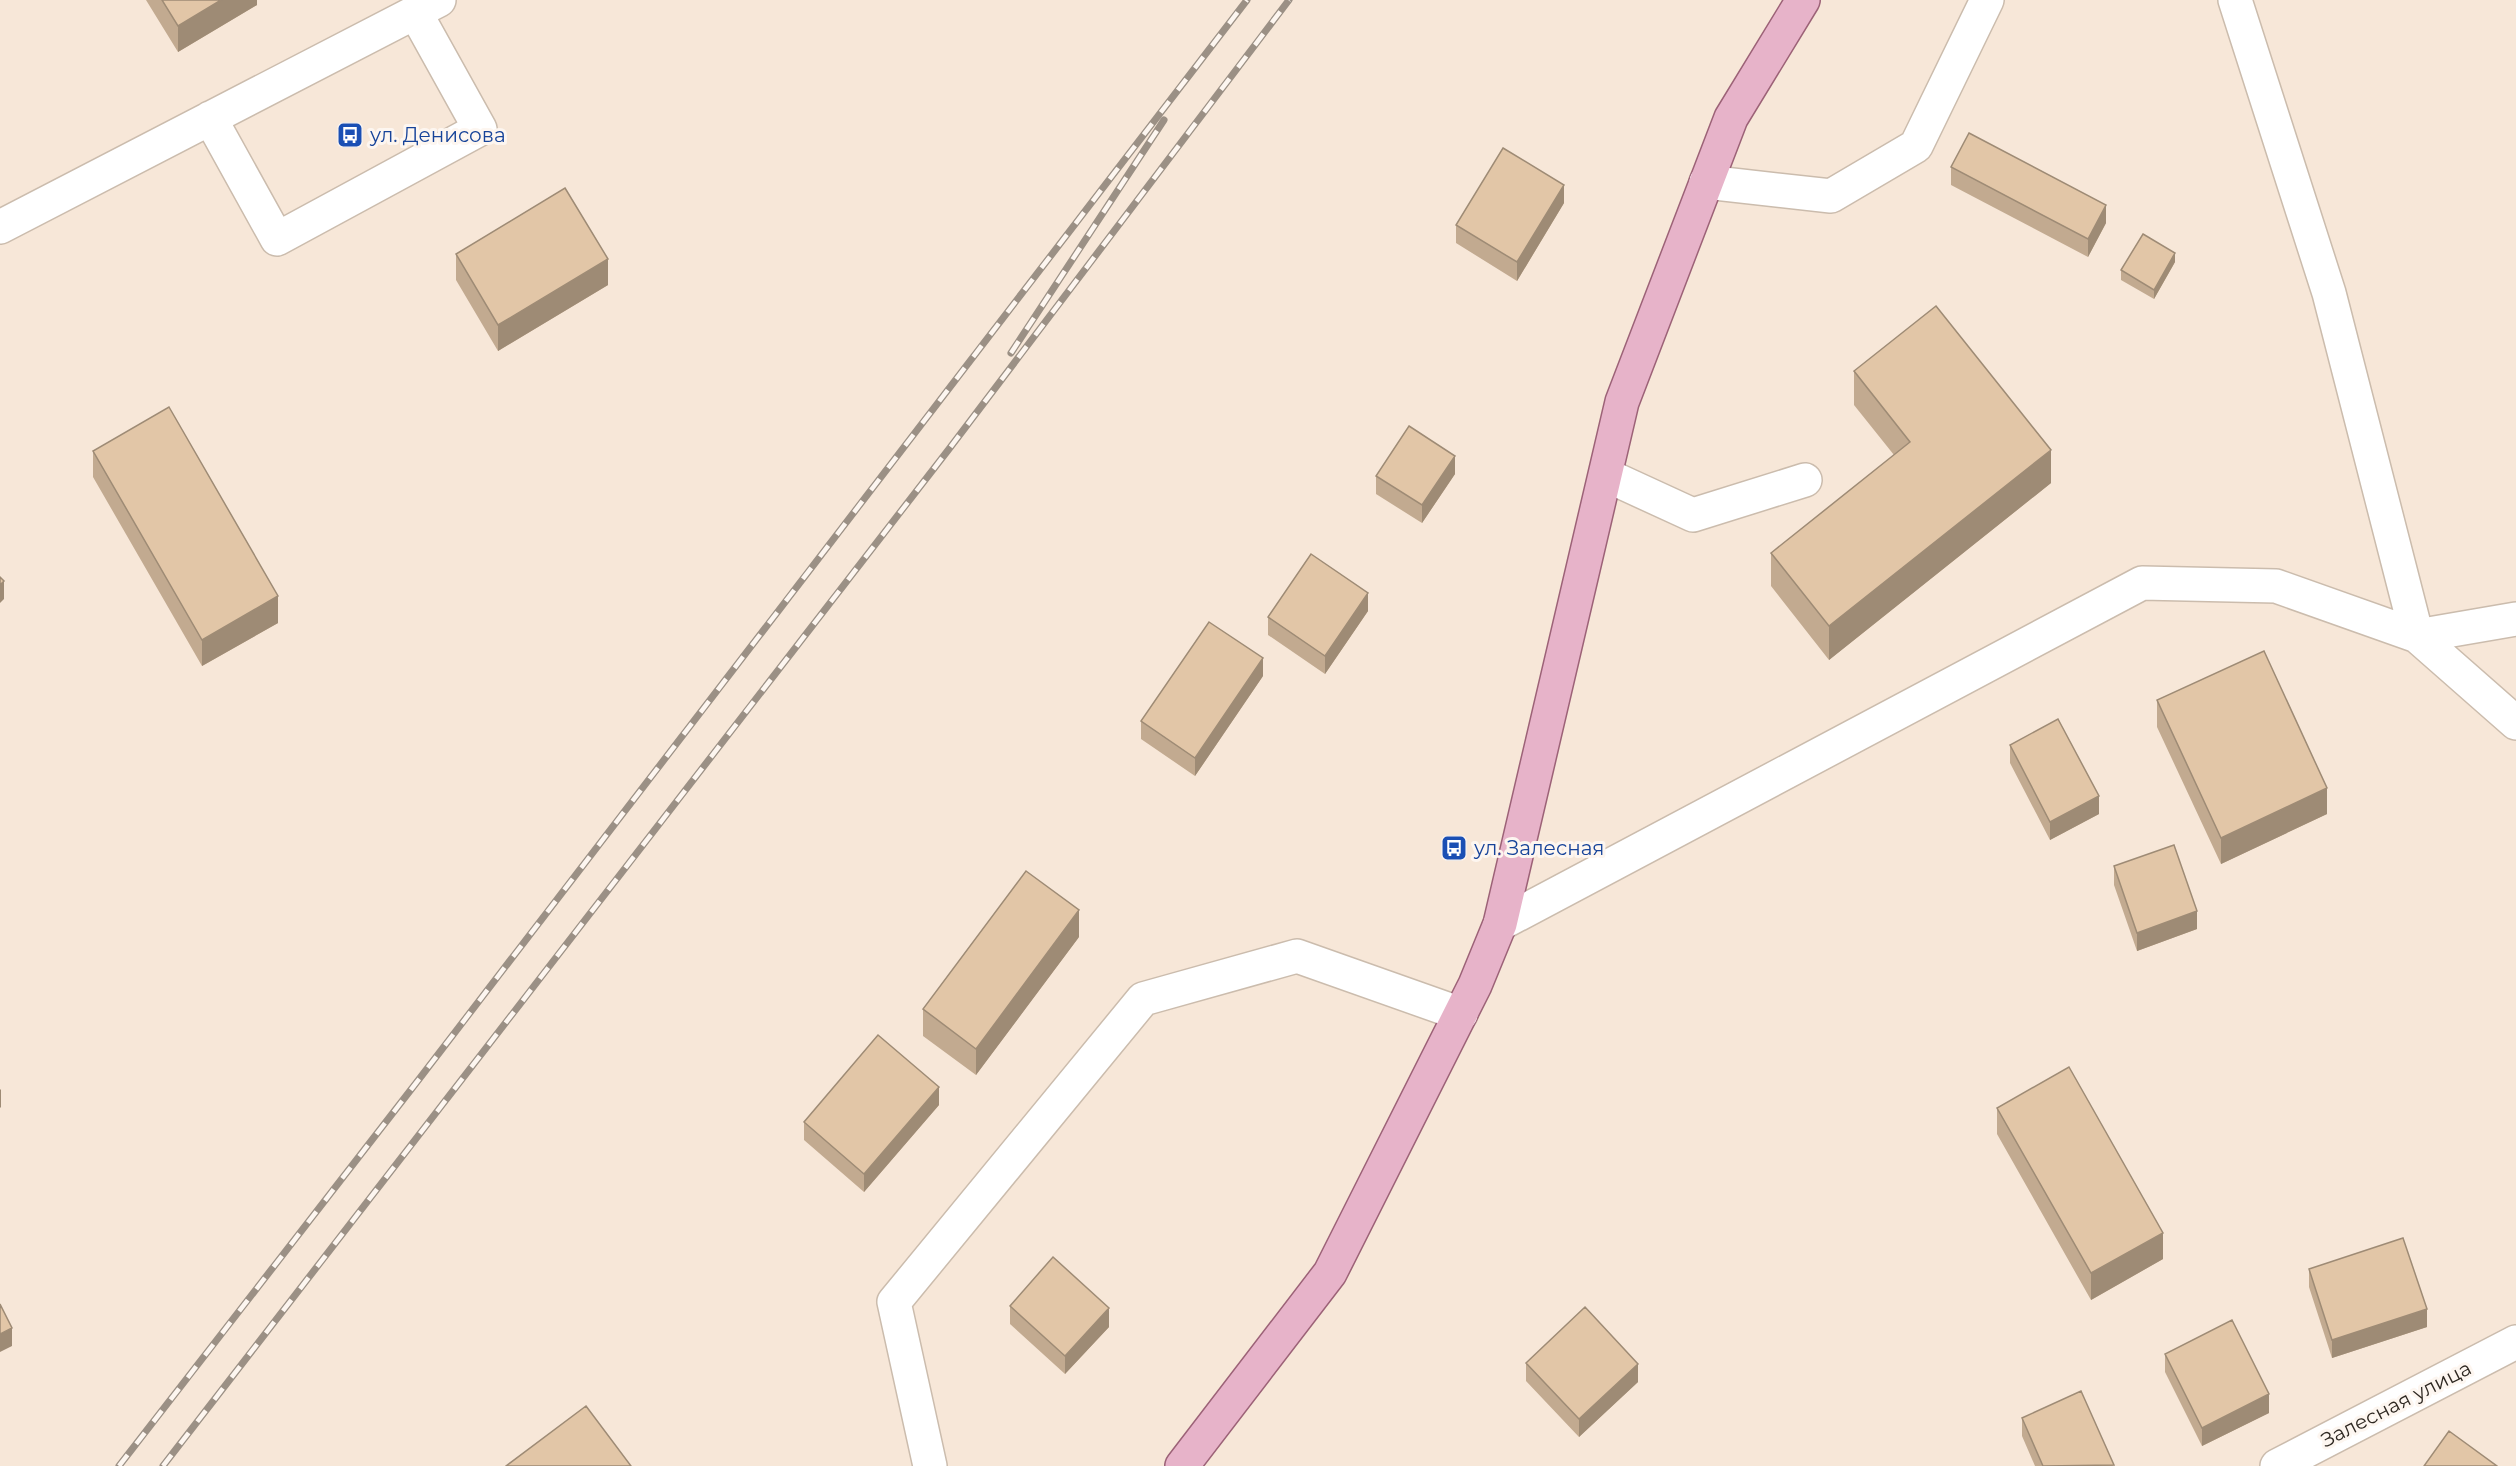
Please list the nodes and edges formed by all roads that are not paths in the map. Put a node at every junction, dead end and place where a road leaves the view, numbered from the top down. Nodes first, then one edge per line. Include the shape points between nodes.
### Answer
1 (1803, 0) edge
2 (1987, 0) edge
3 (2235, 0) edge
4 (427, 6) edge
5 (210, 118) junction
6 (1706, 182) junction
7 (0, 227) edge
8 (1606, 475) junction
9 (1805, 480) dead end
10 (2516, 618) edge
11 (2417, 636) junction
12 (2516, 723) edge
13 (1500, 924) junction
14 (1461, 1014) junction
15 (2516, 1342) edge
16 (930, 1466) edge
17 (1182, 1466) edge
18 (2277, 1466) edge

1 - 6 main road via 1731,118
2 - 6 street via 1916,146 1831,196
3 - 11 street via 2329,293
4 - 5 street
4 - 5 street via 480,129 276,239
5 - 7 street
6 - 8 main road via 1622,402
8 - 9 street via 1693,515
8 - 13 main road
10 - 11 street
11 - 12 street
11 - 13 street via 2276,586 2142,583
13 - 14 main road
14 - 16 street via 1297,956 1143,999 894,1302
14 - 17 main road via 1330,1273
15 - 18 street, Залесная улица

